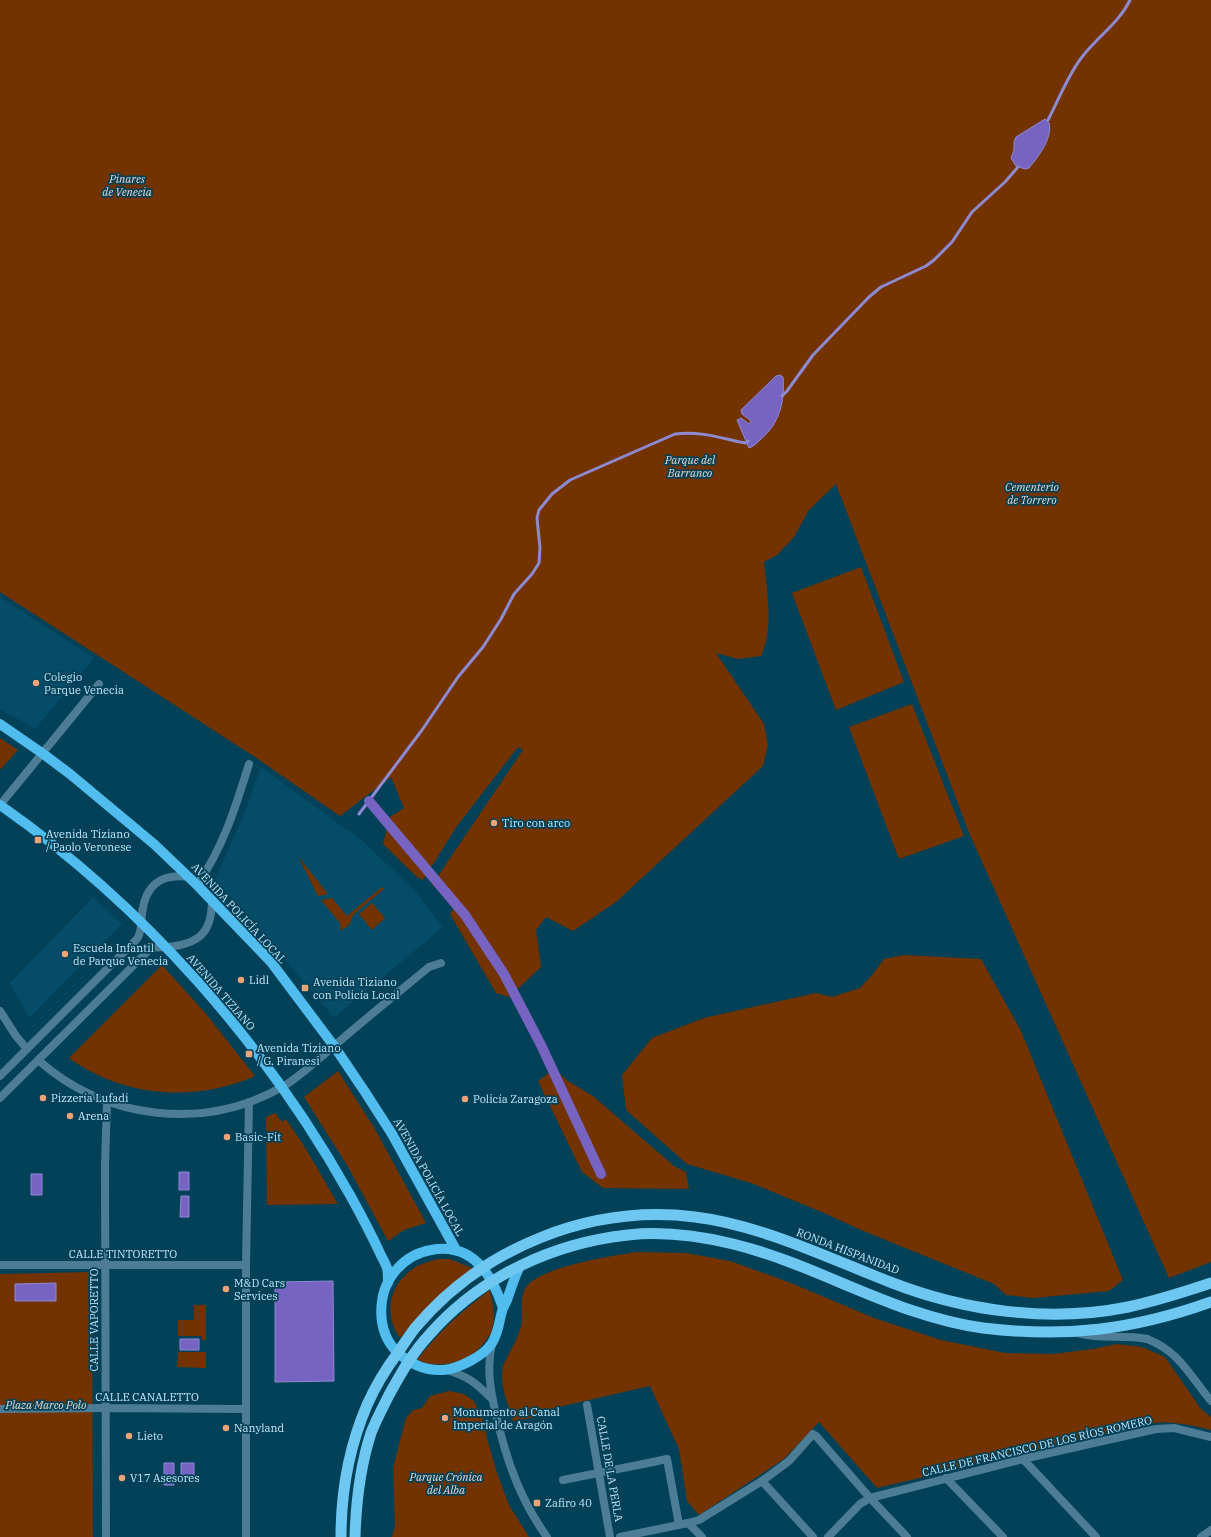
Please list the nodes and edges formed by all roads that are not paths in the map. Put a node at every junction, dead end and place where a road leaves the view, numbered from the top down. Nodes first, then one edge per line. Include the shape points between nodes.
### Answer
1 (99, 684) dead end
2 (0, 724) edge
3 (42, 753) junction
4 (249, 764) dead end
5 (0, 805) edge
6 (189, 877) junction
7 (197, 885) junction
8 (212, 900) junction
9 (141, 922) junction
10 (165, 948) junction
11 (441, 963) dead end
12 (0, 1011) edge
13 (334, 1046) junction
14 (27, 1049) junction
15 (38, 1060) junction
16 (0, 1076) edge
17 (282, 1087) junction
18 (0, 1098) edge
19 (107, 1102) junction
20 (248, 1102) junction
21 (456, 1250) junction
22 (0, 1265) edge
23 (105, 1265) junction
24 (246, 1265) junction
25 (520, 1266) junction
26 (483, 1268) junction
27 (492, 1280) junction
28 (388, 1283) junction
29 (1211, 1283) edge
30 (1211, 1302) edge
31 (503, 1308) junction
32 (1074, 1333) junction
33 (492, 1344) junction
34 (398, 1352) junction
35 (408, 1361) junction
36 (447, 1370) junction
37 (492, 1399) junction
38 (1211, 1401) edge
39 (587, 1405) dead end
40 (106, 1408) junction
41 (0, 1409) edge
42 (245, 1409) junction
43 (1211, 1437) edge
44 (1023, 1459) junction
45 (599, 1473) junction
46 (946, 1478) junction
47 (563, 1480) dead end
48 (762, 1481) junction
49 (870, 1498) junction
50 (688, 1523) junction
51 (679, 1525) junction
52 (1211, 1530) edge
53 (106, 1537) edge
54 (246, 1537) edge
55 (341, 1537) edge
56 (355, 1537) edge
57 (547, 1537) edge
58 (610, 1537) edge
59 (620, 1537) edge
60 (702, 1537) edge
61 (813, 1537) edge
62 (828, 1537) edge
63 (907, 1537) edge
64 (1002, 1537) edge
65 (1096, 1537) edge
66 (1200, 1537) edge

1 - 3 street
2 - 3 main road, AVENIDA POLICÍA LOCAL
3 - 5 street
3 - 6 main road, AVENIDA POLICÍA LOCAL via 117,812
4 - 7 street via 223,840
5 - 9 main road, AVENIDA TIZIANO via 64,852
6 - 7 main road, AVENIDA POLICÍA LOCAL
6 - 9 street via 168,877 154,885 144,898
7 - 8 main road, AVENIDA POLICÍA LOCAL
8 - 10 street via 211,918 203,933 190,943
8 - 13 main road, AVENIDA POLICÍA LOCAL via 271,962
9 - 10 main road, AVENIDA TIZIANO
9 - 14 street via 137,939
10 - 15 street via 156,947 149,950
10 - 17 main road, AVENIDA TIZIANO via 212,998
11 - 13 street via 429,967
12 - 14 street
13 - 17 street
13 - 21 main road, AVENIDA POLICÍA LOCAL via 392,1134
14 - 16 street
15 - 18 street
15 - 19 street via 66,1082
17 - 20 street
17 - 28 main road, AVENIDA TIZIANO via 313,1133 359,1212 386,1267
19 - 20 street via 142,1111 176,1114 213,1111
19 - 23 street, CALLE VAPORETTO
20 - 24 street
21 - 26 main road via 471,1257
21 - 28 main road via 437,1249 420,1253 398,1268
22 - 23 street, CALLE TINTORETTO
23 - 24 street, CALLE TINTORETTO
23 - 40 street, CALLE VAPORETTO
24 - 42 street
25 - 27 highway
25 - 31 main road
25 - 32 highway via 566,1248 629,1234 695,1236 770,1255 885,1301 940,1319 981,1327
26 - 27 main road
26 - 29 highway, RONDA HISPANIDAD via 519,1246 565,1229 626,1216 664,1215 696,1217 738,1225 945,1301 1015,1312 1051,1314 1127,1307
26 - 34 highway, RONDA HISPANIDAD via 443,1299 416,1326
27 - 31 main road
27 - 35 highway via 442,1320
28 - 34 main road via 381,1312 382,1327
30 - 32 highway via 1141,1323
31 - 33 main road
32 - 38 street via 1148,1339 1173,1353
33 - 36 main road via 470,1361
33 - 37 street via 488,1369
34 - 35 main road
34 - 55 highway, RONDA HISPANIDAD via 375,1388 356,1434 347,1469
35 - 36 main road via 423,1368
35 - 56 highway via 372,1431 359,1484
36 - 37 street via 472,1380
37 - 57 street via 514,1478 530,1511
39 - 45 street, CALLE DE LA PERLA
40 - 41 street, CALLE CANALETTO
40 - 42 street, CALLE CANALETTO
40 - 53 street, CALLE VAPORETTO
42 - 54 street
43 - 44 street, CALLE DE FRANCISCO DE LOS RÍOS ROMERO via 1164,1428
44 - 46 street, CALLE DE FRANCISCO DE LOS RÍOS ROMERO
44 - 65 street
45 - 47 street
45 - 51 street via 667,1459
45 - 58 street, CALLE DE LA PERLA
46 - 49 street, CALLE DE FRANCISCO DE LOS RÍOS ROMERO
46 - 64 street
48 - 49 street via 789,1461 813,1434
48 - 50 street via 699,1520
48 - 61 street
49 - 62 street via 860,1504
49 - 63 street
50 - 51 street
50 - 60 street
51 - 59 street
52 - 66 street

